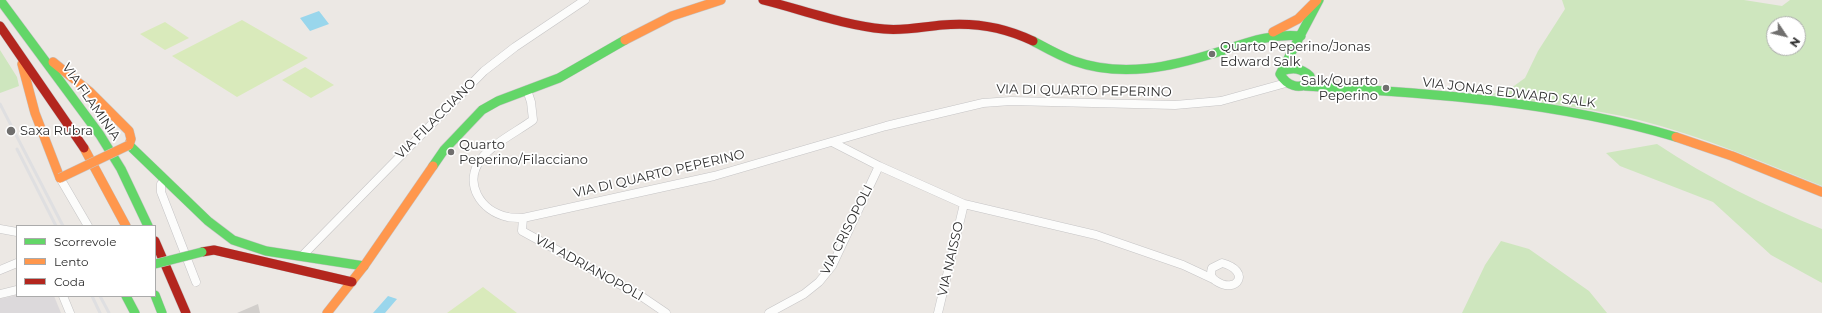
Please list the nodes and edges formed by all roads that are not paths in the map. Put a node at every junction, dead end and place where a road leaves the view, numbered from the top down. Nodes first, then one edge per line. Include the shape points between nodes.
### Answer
1 (0, 0) edge
2 (586, 0) edge
3 (721, 0) edge
4 (763, 0) edge
5 (1318, 0) edge
6 (0, 26) edge
7 (1283, 27) junction
8 (1303, 32) junction
9 (1268, 34) junction
10 (1292, 53) junction
11 (41, 54) junction
12 (20, 55) junction
13 (1282, 71) junction
14 (1304, 71) junction
15 (1286, 82) junction
16 (1305, 86) junction
17 (1348, 88) junction
18 (527, 90) junction
19 (834, 143) junction
20 (129, 144) junction
21 (879, 166) junction
22 (60, 178) junction
23 (165, 180) junction
24 (1822, 192) edge
25 (964, 204) junction
26 (79, 211) junction
27 (523, 218) junction
28 (80, 225) edge
29 (87, 225) edge
30 (126, 225) edge
31 (148, 225) edge
32 (0, 229) edge
33 (16, 232) edge
34 (156, 243) edge
35 (302, 256) junction
36 (16, 263) edge
37 (156, 264) edge
38 (364, 266) junction
39 (0, 270) edge
40 (1212, 275) dead end
41 (196, 282) dead end
42 (352, 282) junction
43 (14, 290) edge
44 (0, 294) edge
45 (63, 297) edge
46 (127, 297) edge
47 (156, 297) edge
48 (70, 313) edge
49 (135, 313) edge
50 (162, 313) edge
51 (186, 313) edge
52 (327, 313) edge
53 (666, 313) edge
54 (768, 313) edge
55 (938, 313) edge

1 - 11 main road, VIA FLAMINIA
2 - 35 street, VIA FILACCIANO via 484,70
3 - 18 main road via 680,12 559,78
4 - 9 main road via 836,21 882,29 964,24 999,28 1032,39 1067,59 1106,69 1139,69 1173,62 1232,48
5 - 7 main road via 1298,19
5 - 8 main road
6 - 12 main road
7 - 8 main road
7 - 9 main road
8 - 9 main road
8 - 10 main road
10 - 13 main road
10 - 14 main road via 1296,64
11 - 20 main road via 90,92 124,126 130,135
11 - 31 main road, VIA FLAMINIA via 100,135 121,169
12 - 22 main road via 35,113
12 - 30 main road via 87,150
13 - 14 main road via 1290,68
13 - 15 main road via 1281,77
14 - 16 main road via 1311,80
14 - 17 main road, VIA JONAS EDWARD SALK via 1329,83
15 - 16 main road, VIA JONAS EDWARD SALK
15 - 19 street, VIA DI QUARTO PEPERINO via 1240,97 1200,104 1011,101 983,103 886,126
16 - 17 main road, VIA JONAS EDWARD SALK
17 - 24 main road, VIA JONAS EDWARD SALK via 1583,112 1648,128
18 - 27 street, VIA DI QUARTO PEPERINO via 533,120 485,155 476,168 473,182 475,194 489,209 507,217
18 - 38 main road via 482,110 453,140
19 - 21 street
19 - 27 street, VIA DI QUARTO PEPERINO via 714,176
20 - 22 main road, bridge
20 - 23 main road
21 - 25 street
21 - 54 street, VIA CRISOPOLI via 825,276 805,296
22 - 26 street
23 - 35 main road via 208,222 233,240 266,251
23 - 41 street via 161,184 161,192
25 - 40 street via 1096,236
25 - 55 street, VIA NAISSO
26 - 28 street
26 - 29 street
27 - 53 street, VIA ADRIANOPOLI via 522,231 641,296
32 - 33 street
34 - 51 main road
35 - 38 main road
36 - 39 street
37 - 42 main road, bridge via 214,250
38 - 42 main road
42 - 52 main road
43 - 44 street
45 - 48 street
46 - 49 main road
47 - 50 main road

